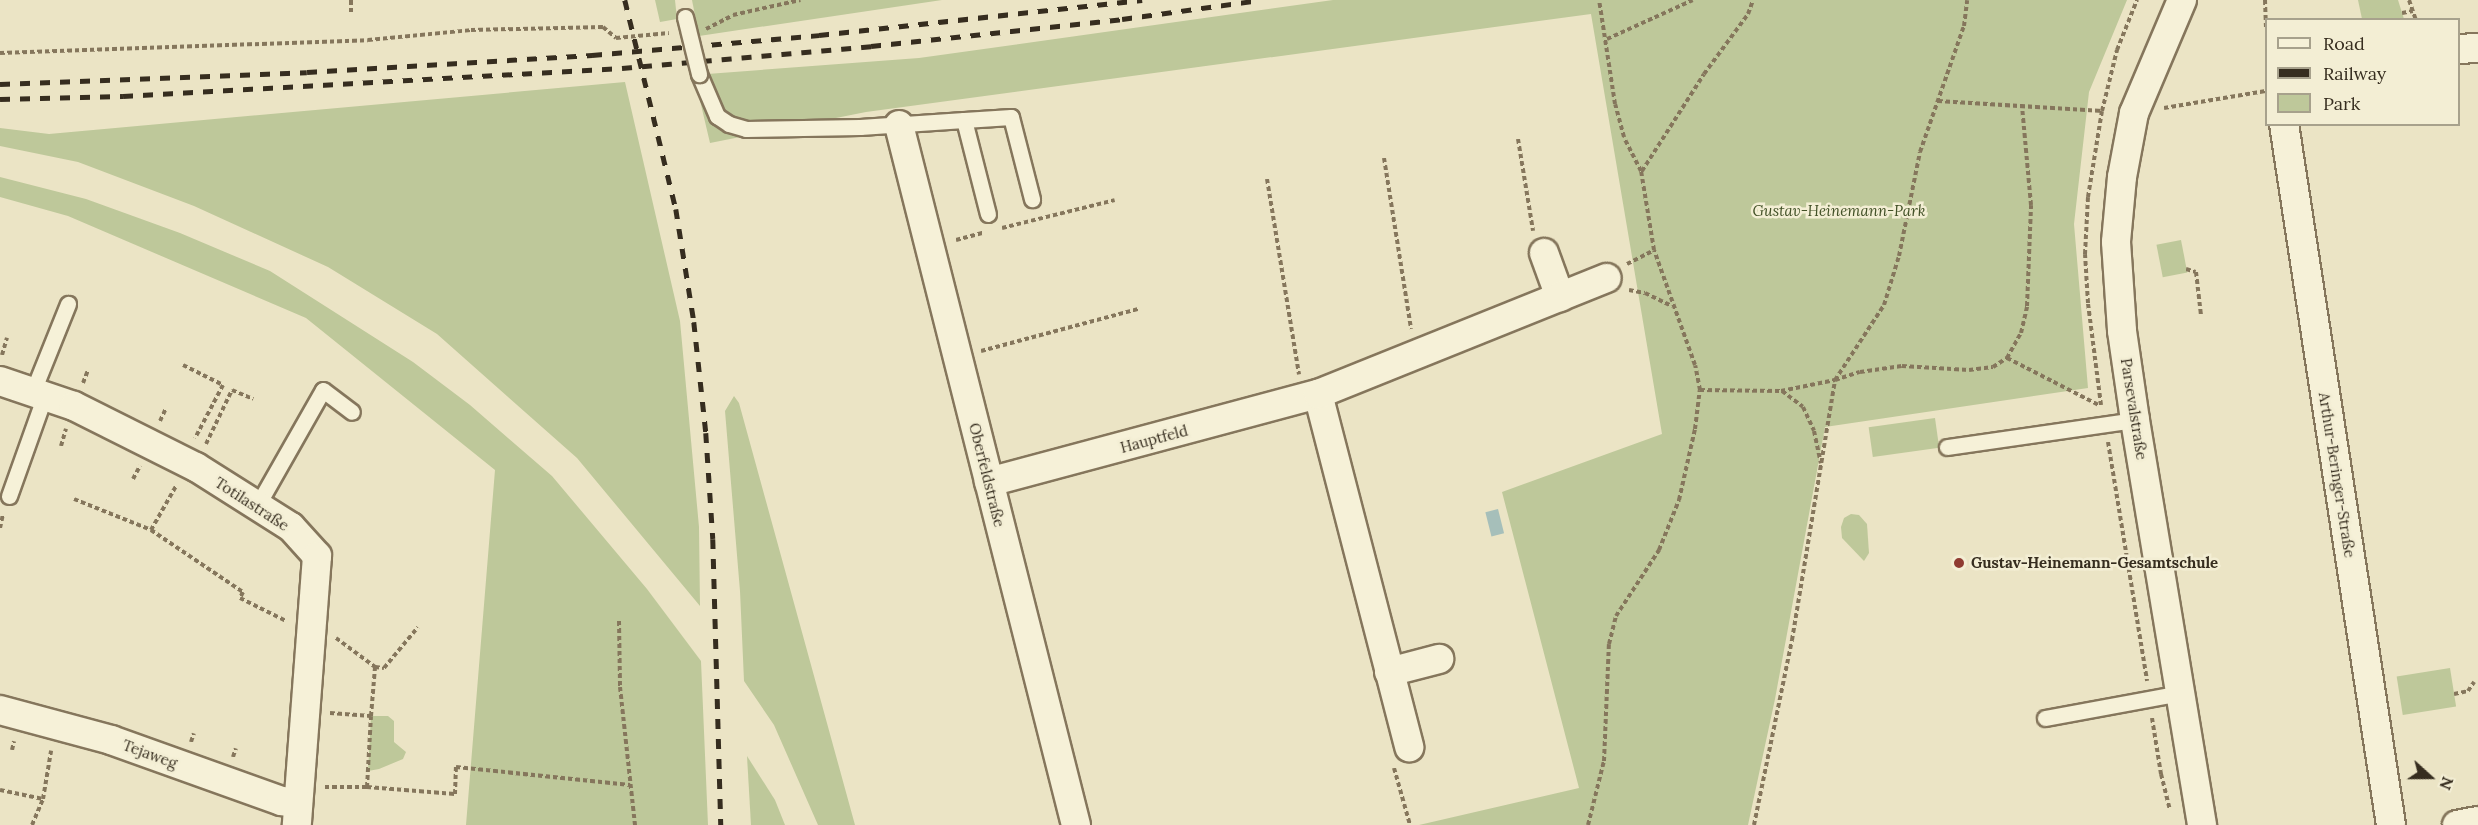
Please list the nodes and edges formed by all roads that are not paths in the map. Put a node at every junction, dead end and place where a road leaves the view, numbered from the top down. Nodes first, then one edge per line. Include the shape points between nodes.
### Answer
1 (2182, 0) edge
2 (685, 17) dead end
3 (2478, 48) edge
4 (2460, 49) edge
5 (964, 120) junction
6 (899, 125) junction
7 (2284, 126) edge
8 (1032, 199) dead end
9 (988, 214) dead end
10 (1544, 253) road end
11 (1607, 278) road end
12 (1560, 297) junction
13 (68, 304) dead end
14 (0, 381) edge
15 (39, 393) junction
16 (1310, 396) junction
17 (352, 412) dead end
18 (2135, 420) junction
19 (1947, 447) dead end
20 (989, 482) junction
21 (9, 496) dead end
22 (257, 506) junction
23 (1439, 659) dead end
24 (1389, 672) junction
25 (2181, 693) junction
26 (0, 710) edge
27 (2045, 718) dead end
28 (1409, 747) road end
29 (298, 805) edge
30 (2478, 822) edge
31 (1076, 825) edge
32 (2202, 825) edge
33 (2391, 825) edge
34 (2457, 825) edge

1 - 18 street, Parsevalstraße via 2133,113 2122,177 2116,242 2122,331
2 - 6 lane, bridge via 699,74 717,116 729,124 746,129
3 - 4 street
5 - 6 lane
5 - 8 lane via 1011,117
5 - 9 lane
6 - 20 street, Oberfeldstraße
7 - 33 street, Arthur-Beringer-Straße
10 - 12 street
11 - 12 street, Hauptfeld
12 - 16 street, Hauptfeld
13 - 15 lane
14 - 15 street, Totilastraße
15 - 21 lane
15 - 22 street, Totilastraße via 190,463
16 - 20 street, Hauptfeld
16 - 24 street
17 - 22 lane via 323,390
18 - 19 lane
18 - 25 street, Parsevalstraße
20 - 31 street, Oberfeldstraße
22 - 29 street, Totilastraße via 291,527 317,556
23 - 24 street
24 - 28 street
25 - 27 lane
25 - 32 street, Parsevalstraße
26 - 29 street, Tejaweg via 111,740
30 - 34 street

